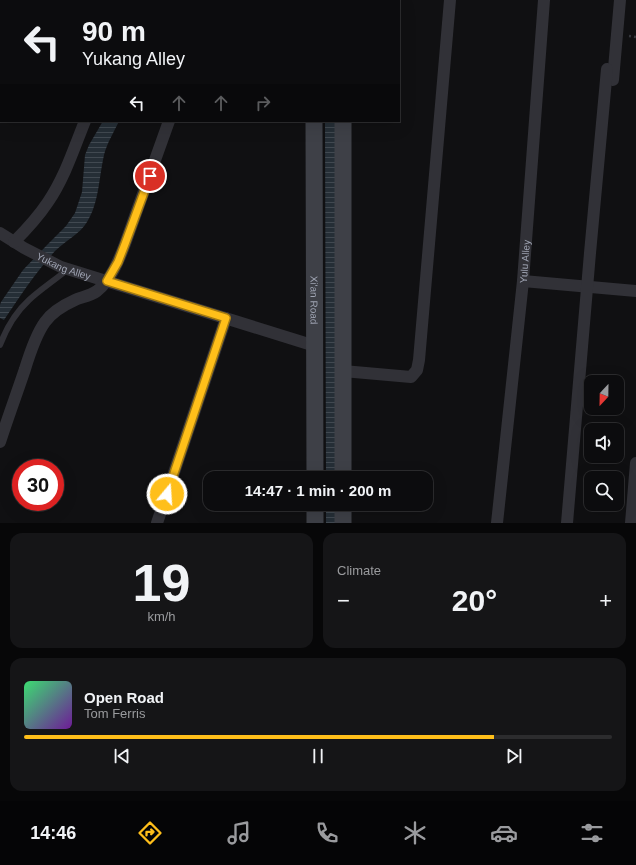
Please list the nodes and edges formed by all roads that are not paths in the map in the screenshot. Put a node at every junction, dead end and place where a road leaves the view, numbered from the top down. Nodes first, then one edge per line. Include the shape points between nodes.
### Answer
1 (450, 0) edge
2 (544, 0) edge
3 (620, 0) edge
4 (607, 69) dead end
5 (612, 90) dead end
6 (85, 122) edge
7 (169, 122) edge
8 (314, 122) edge
9 (343, 122) edge
10 (0, 233) edge
11 (19, 245) junction
12 (64, 268) junction
13 (107, 281) junction
14 (524, 281) junction
15 (587, 287) junction
16 (636, 291) edge
17 (226, 318) junction
18 (0, 345) edge
19 (315, 346) junction
20 (343, 371) junction
21 (0, 442) edge
22 (636, 463) edge
23 (315, 471) edge
24 (343, 471) edge
25 (315, 511) edge
26 (343, 511) edge
27 (157, 523) edge
28 (315, 523) edge
29 (343, 523) edge
30 (497, 523) edge
31 (567, 523) edge
32 (631, 523) edge

1 - 20 street via 417,370 411,377
2 - 14 street, Yulu Alley
3 - 5 street
4 - 15 street
6 - 11 street via 59,184
7 - 13 street via 125,244
8 - 19 street, Xi'an Road
9 - 20 street
10 - 11 street, Yukang Alley
11 - 12 street, Yukang Alley
12 - 13 street, Yukang Alley
12 - 18 lane via 28,301 11,323
13 - 17 street, Yukang Alley
13 - 21 street via 97,291 58,310 45,322 29,356
14 - 15 street
14 - 30 street, Yulu Alley
15 - 16 street
15 - 31 street
17 - 19 street, Yukang Alley
17 - 27 street
19 - 23 street, Xi'an Road
20 - 24 street
22 - 32 street
25 - 28 street
26 - 29 street

